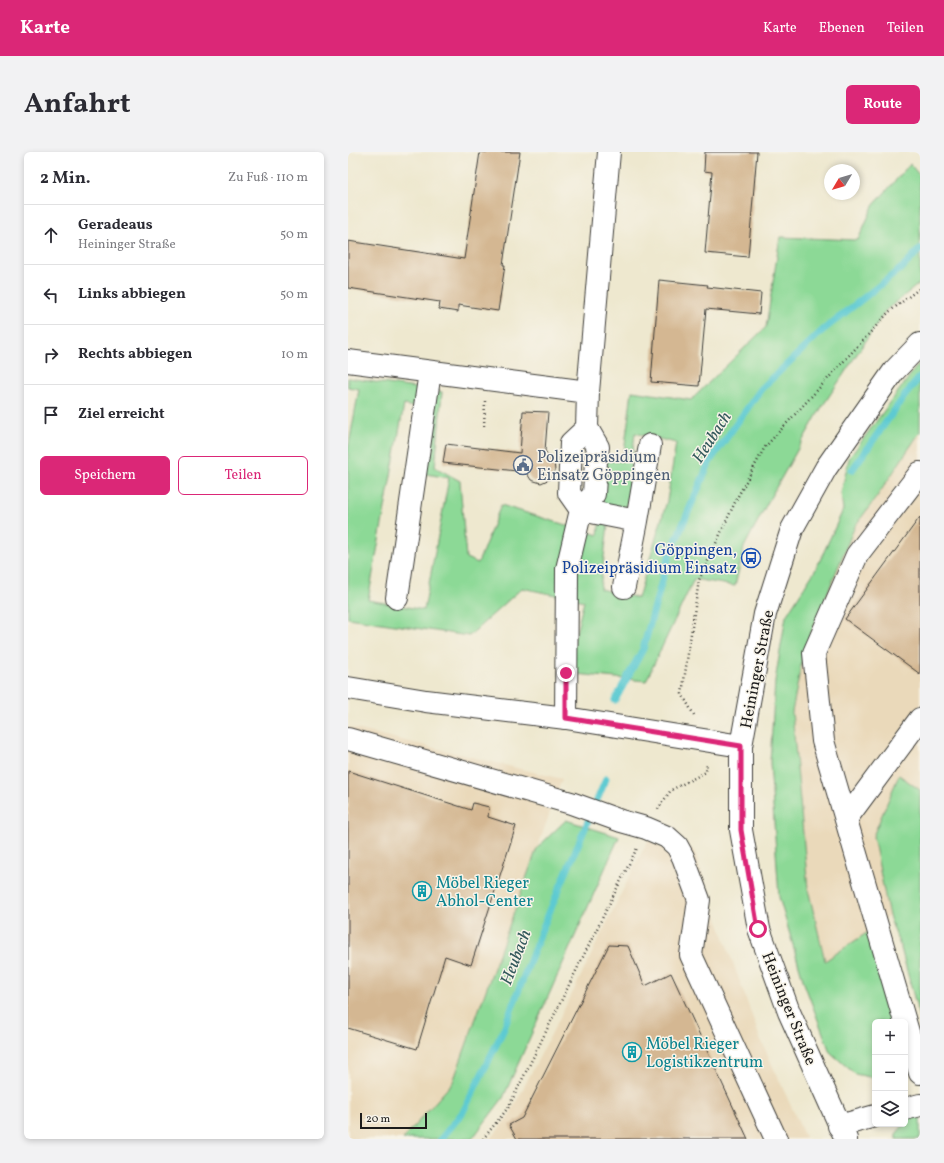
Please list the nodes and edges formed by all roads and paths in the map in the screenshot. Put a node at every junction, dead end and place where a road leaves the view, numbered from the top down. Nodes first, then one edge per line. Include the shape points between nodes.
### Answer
1 (609, 152) edge
2 (920, 288) edge
3 (920, 344) edge
4 (348, 361) edge
5 (430, 372) junction
6 (588, 392) junction
7 (650, 445) dead end
8 (920, 473) edge
9 (581, 510) junction
10 (637, 521) junction
11 (624, 587) dead end
12 (397, 598) dead end
13 (348, 688) edge
14 (566, 718) junction
15 (920, 719) edge
16 (348, 739) edge
17 (710, 741) junction
18 (741, 746) junction
19 (846, 819) junction
20 (646, 828) junction
21 (920, 1073) edge
22 (920, 1105) edge
23 (908, 1107) edge
24 (872, 1117) edge
25 (842, 1132) edge
26 (483, 1139) edge
27 (776, 1139) edge

1 - 6 main road
2 - 17 path via 889,312 765,447 737,498 699,580 682,694
3 - 18 main road, Heininger Straße via 894,371 826,468 792,529 765,614
4 - 5 main road
5 - 6 main road
5 - 12 main road
6 - 9 main road via 587,428 571,443 569,493
7 - 10 main road
8 - 19 main road via 857,555 814,653 823,741
9 - 10 main road
9 - 14 main road via 566,569
10 - 11 main road
13 - 14 main road via 426,701
14 - 17 main road
15 - 19 main road
16 - 20 main road
17 - 18 main road
17 - 20 path via 706,772 670,790
18 - 25 main road, Heininger Straße via 741,830 758,929 789,1012
19 - 21 main road
20 - 26 path via 508,1108
20 - 27 main road via 667,837 683,857 698,900 691,955
22 - 23 main road
24 - 25 main road

